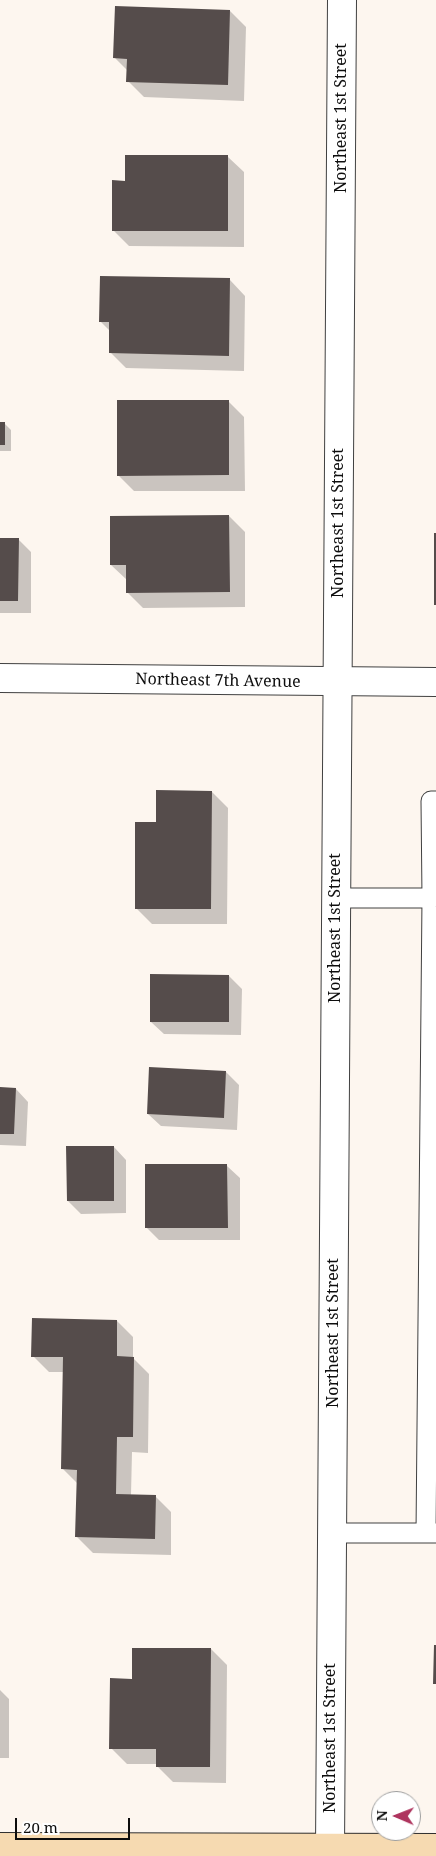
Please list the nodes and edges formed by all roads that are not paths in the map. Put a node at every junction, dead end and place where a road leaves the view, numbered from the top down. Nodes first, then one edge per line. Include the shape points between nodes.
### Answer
1 (342, 0) edge
2 (0, 678) edge
3 (337, 682) junction
4 (436, 682) edge
5 (436, 801) edge
6 (335, 898) junction
7 (432, 898) junction
8 (332, 1533) junction
9 (431, 1533) edge
10 (0, 1847) edge
11 (436, 1848) edge
12 (143, 1852) edge
13 (330, 1852) edge

1 - 3 street, Northeast 1st Street
2 - 3 street, Northeast 7th Avenue
3 - 4 street, Northeast 7th Avenue
3 - 6 street, Northeast 1st Street
5 - 7 lane via 431,801
6 - 7 lane
6 - 8 street, Northeast 1st Street
7 - 9 lane
8 - 9 lane
8 - 13 street, Northeast 1st Street
10 - 12 street
11 - 13 street
12 - 13 street

